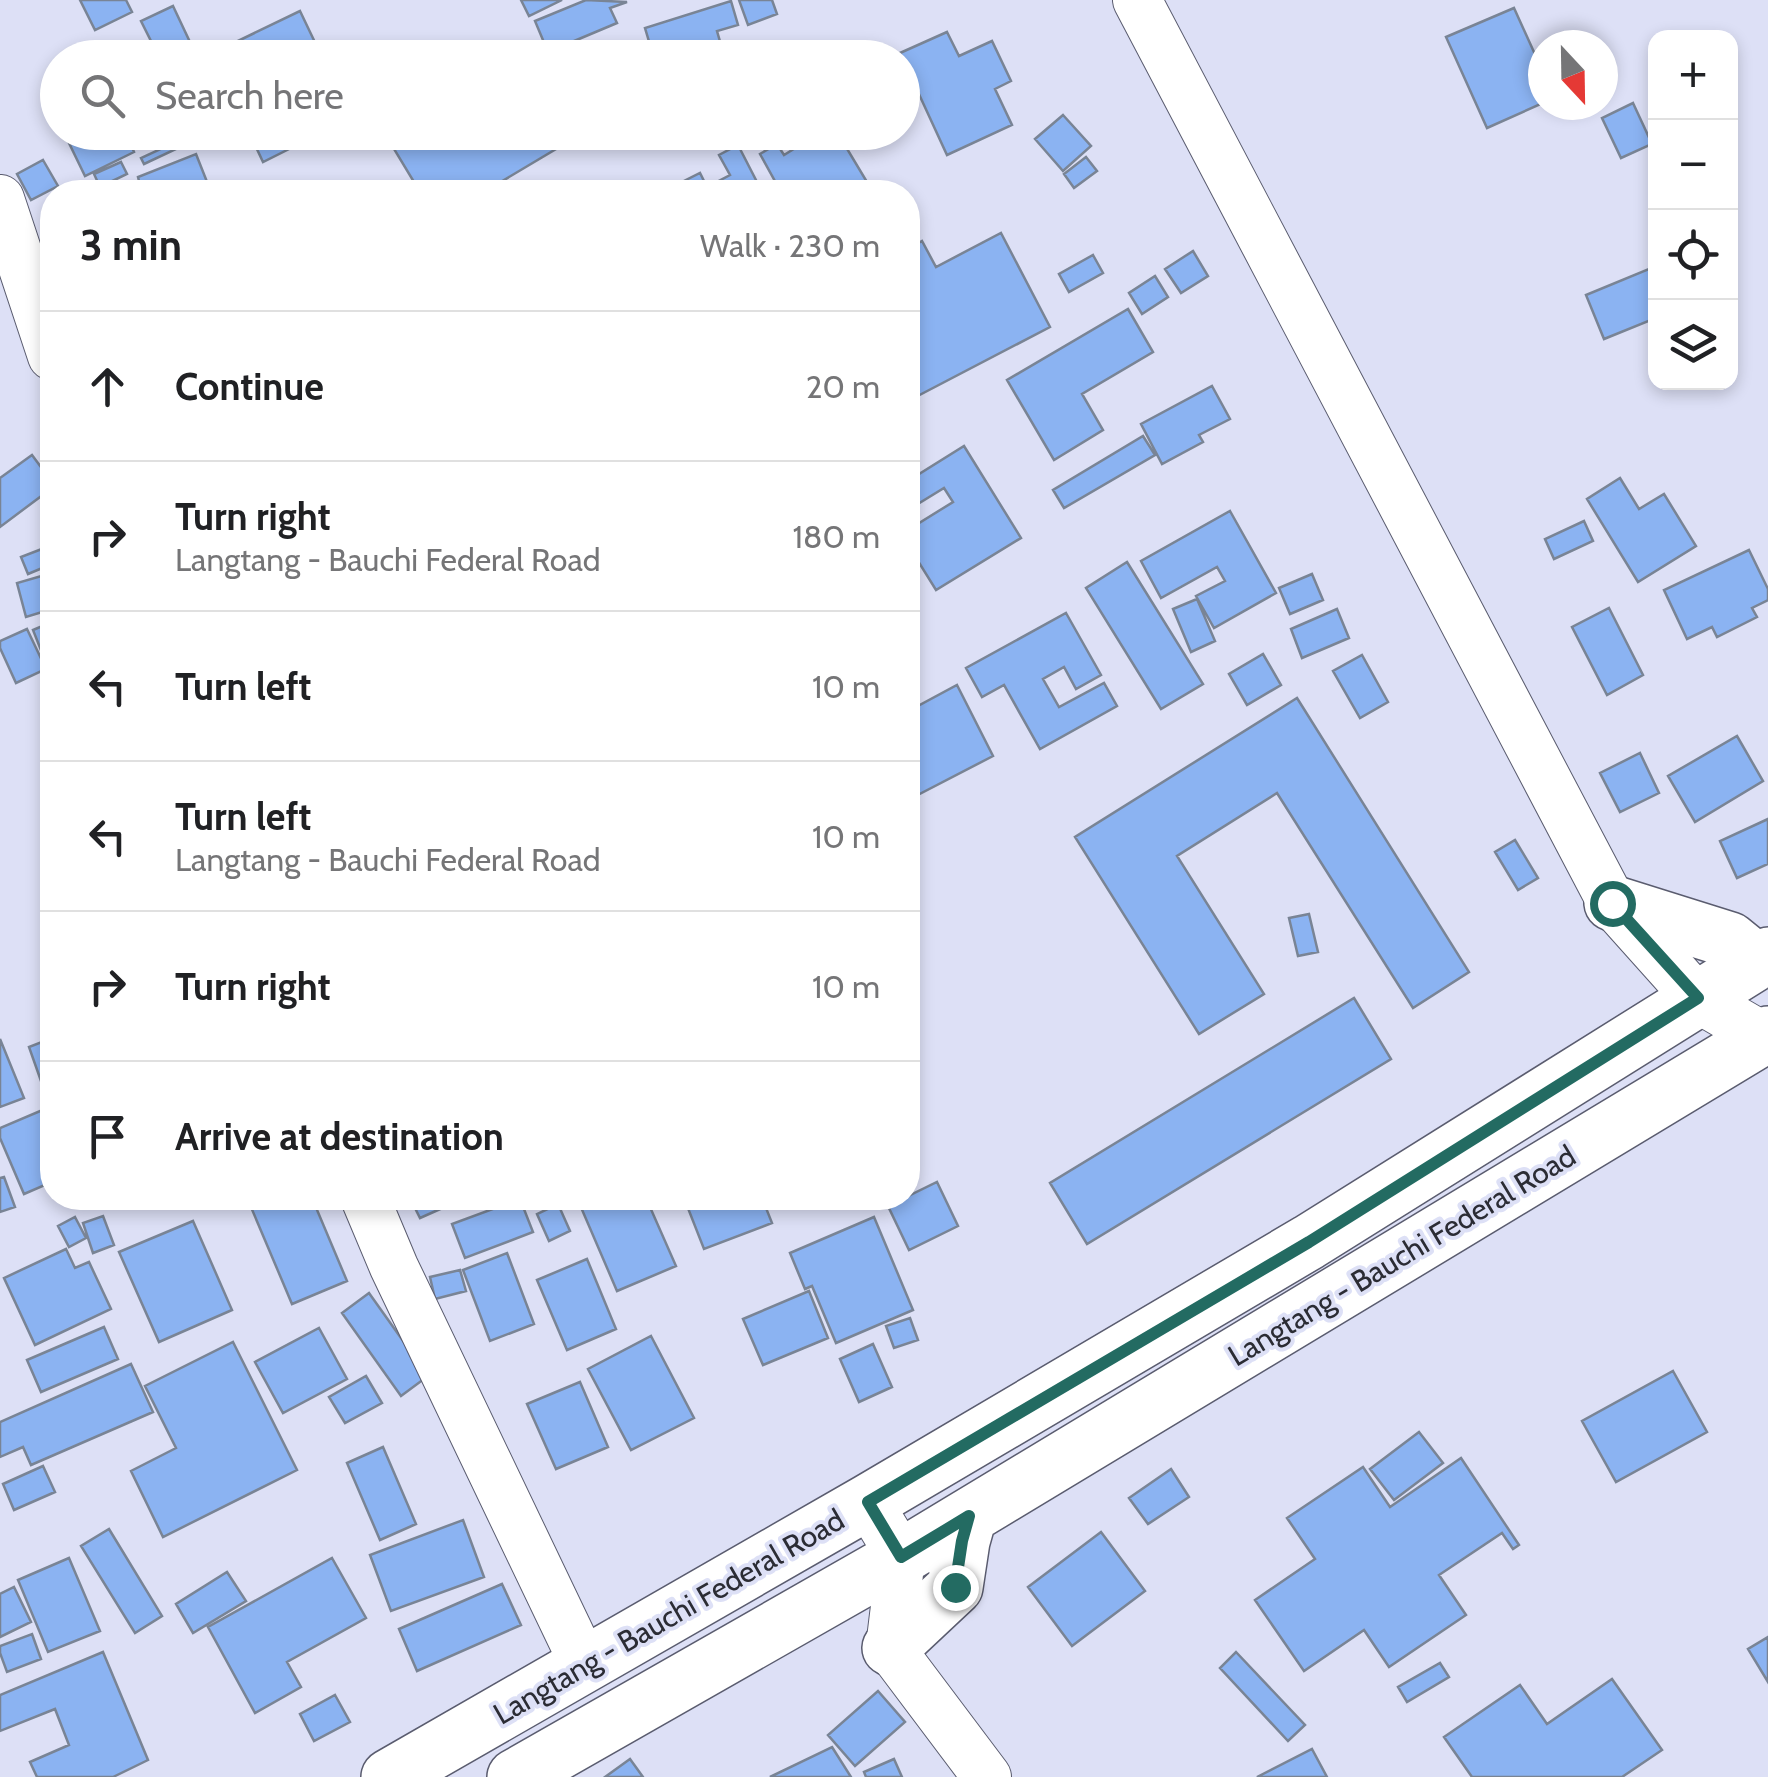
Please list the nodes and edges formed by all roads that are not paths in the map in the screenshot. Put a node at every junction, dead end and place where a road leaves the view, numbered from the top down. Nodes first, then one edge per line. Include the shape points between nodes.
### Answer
1 (1137, 0) edge
2 (0, 199) edge
3 (40, 320) edge
4 (1612, 903) junction
5 (1762, 958) edge
6 (1698, 998) junction
7 (1766, 1036) edge
8 (370, 1210) edge
9 (868, 1502) junction
10 (969, 1516) junction
11 (901, 1557) junction
12 (890, 1648) junction
13 (586, 1666) junction
14 (389, 1777) edge
15 (515, 1777) edge
16 (987, 1777) edge

1 - 4 street
2 - 3 street
4 - 5 main road via 1730,940
4 - 6 street
5 - 6 main road, Langtang - Bauchi Federal Road
6 - 7 street
6 - 9 main road, Langtang - Bauchi Federal Road via 1309,1242
7 - 10 main road, Langtang - Bauchi Federal Road
8 - 13 street
9 - 11 street
9 - 13 main road, Langtang - Bauchi Federal Road
10 - 11 main road, Langtang - Bauchi Federal Road
10 - 12 main road via 955,1587
11 - 12 street
11 - 15 main road, Langtang - Bauchi Federal Road
12 - 16 street
13 - 14 main road, Langtang - Bauchi Federal Road

